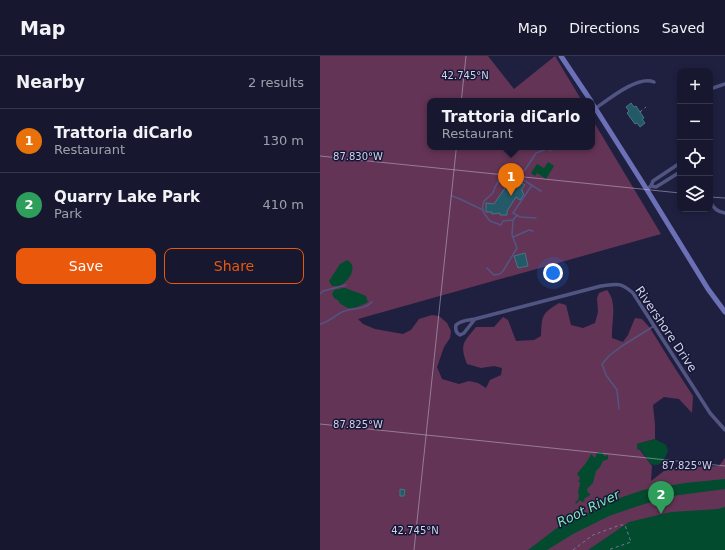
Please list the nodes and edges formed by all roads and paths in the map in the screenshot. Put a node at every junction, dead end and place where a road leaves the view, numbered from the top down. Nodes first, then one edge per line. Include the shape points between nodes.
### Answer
1 (561, 56) edge
2 (654, 82) dead end
3 (725, 84) edge
4 (713, 88) edge
5 (589, 98) edge
6 (646, 107) dead end
7 (596, 108) joint
8 (640, 112) dead end
9 (544, 150) edge
10 (514, 164) dead end
11 (677, 165) edge
12 (519, 174) junction
13 (677, 174) edge
14 (532, 185) junction
15 (649, 187) junction
16 (541, 191) dead end
17 (452, 196) dead end
18 (713, 206) edge
19 (483, 210) junction
20 (725, 213) edge
21 (517, 216) junction
22 (536, 218) dead end
23 (513, 220) junction
24 (533, 231) dead end
25 (513, 237) junction
26 (487, 268) dead end
27 (346, 285) dead end
28 (320, 294) edge
29 (372, 302) dead end
30 (725, 312) edge
31 (475, 320) junction
32 (320, 324) edge
33 (654, 326) junction
34 (618, 409) dead end
35 (725, 430) edge
36 (576, 549) edge
37 (573, 550) edge
38 (608, 550) edge

1 - 5 street
2 - 7 street via 646,80 632,84
3 - 4 street
6 - 8 path
7 - 15 street
9 - 12 lane via 536,153 525,170
10 - 12 lane via 519,168
11 - 15 street via 653,181
12 - 14 lane via 520,178
12 - 19 lane via 515,171 504,175 485,200
13 - 15 street via 656,187
14 - 16 lane
14 - 21 lane via 513,213
15 - 30 street via 708,289
17 - 19 lane
18 - 20 street
19 - 23 lane via 490,222 501,225 503,221
21 - 22 lane
21 - 23 lane
23 - 25 lane
24 - 25 lane via 529,230
25 - 26 lane via 517,248 503,272 494,275
27 - 28 lane
29 - 32 lane via 366,307 342,312
31 - 31 street, Rivershore Drive via 459,322 455,330 460,335
31 - 33 street, Rivershore Drive via 617,284 625,286 633,293
33 - 34 lane via 622,346 602,364 606,375 617,390
33 - 35 street, Rivershore Drive via 710,413
36 - 37 path
36 - 38 path via 593,535 625,525 631,542

